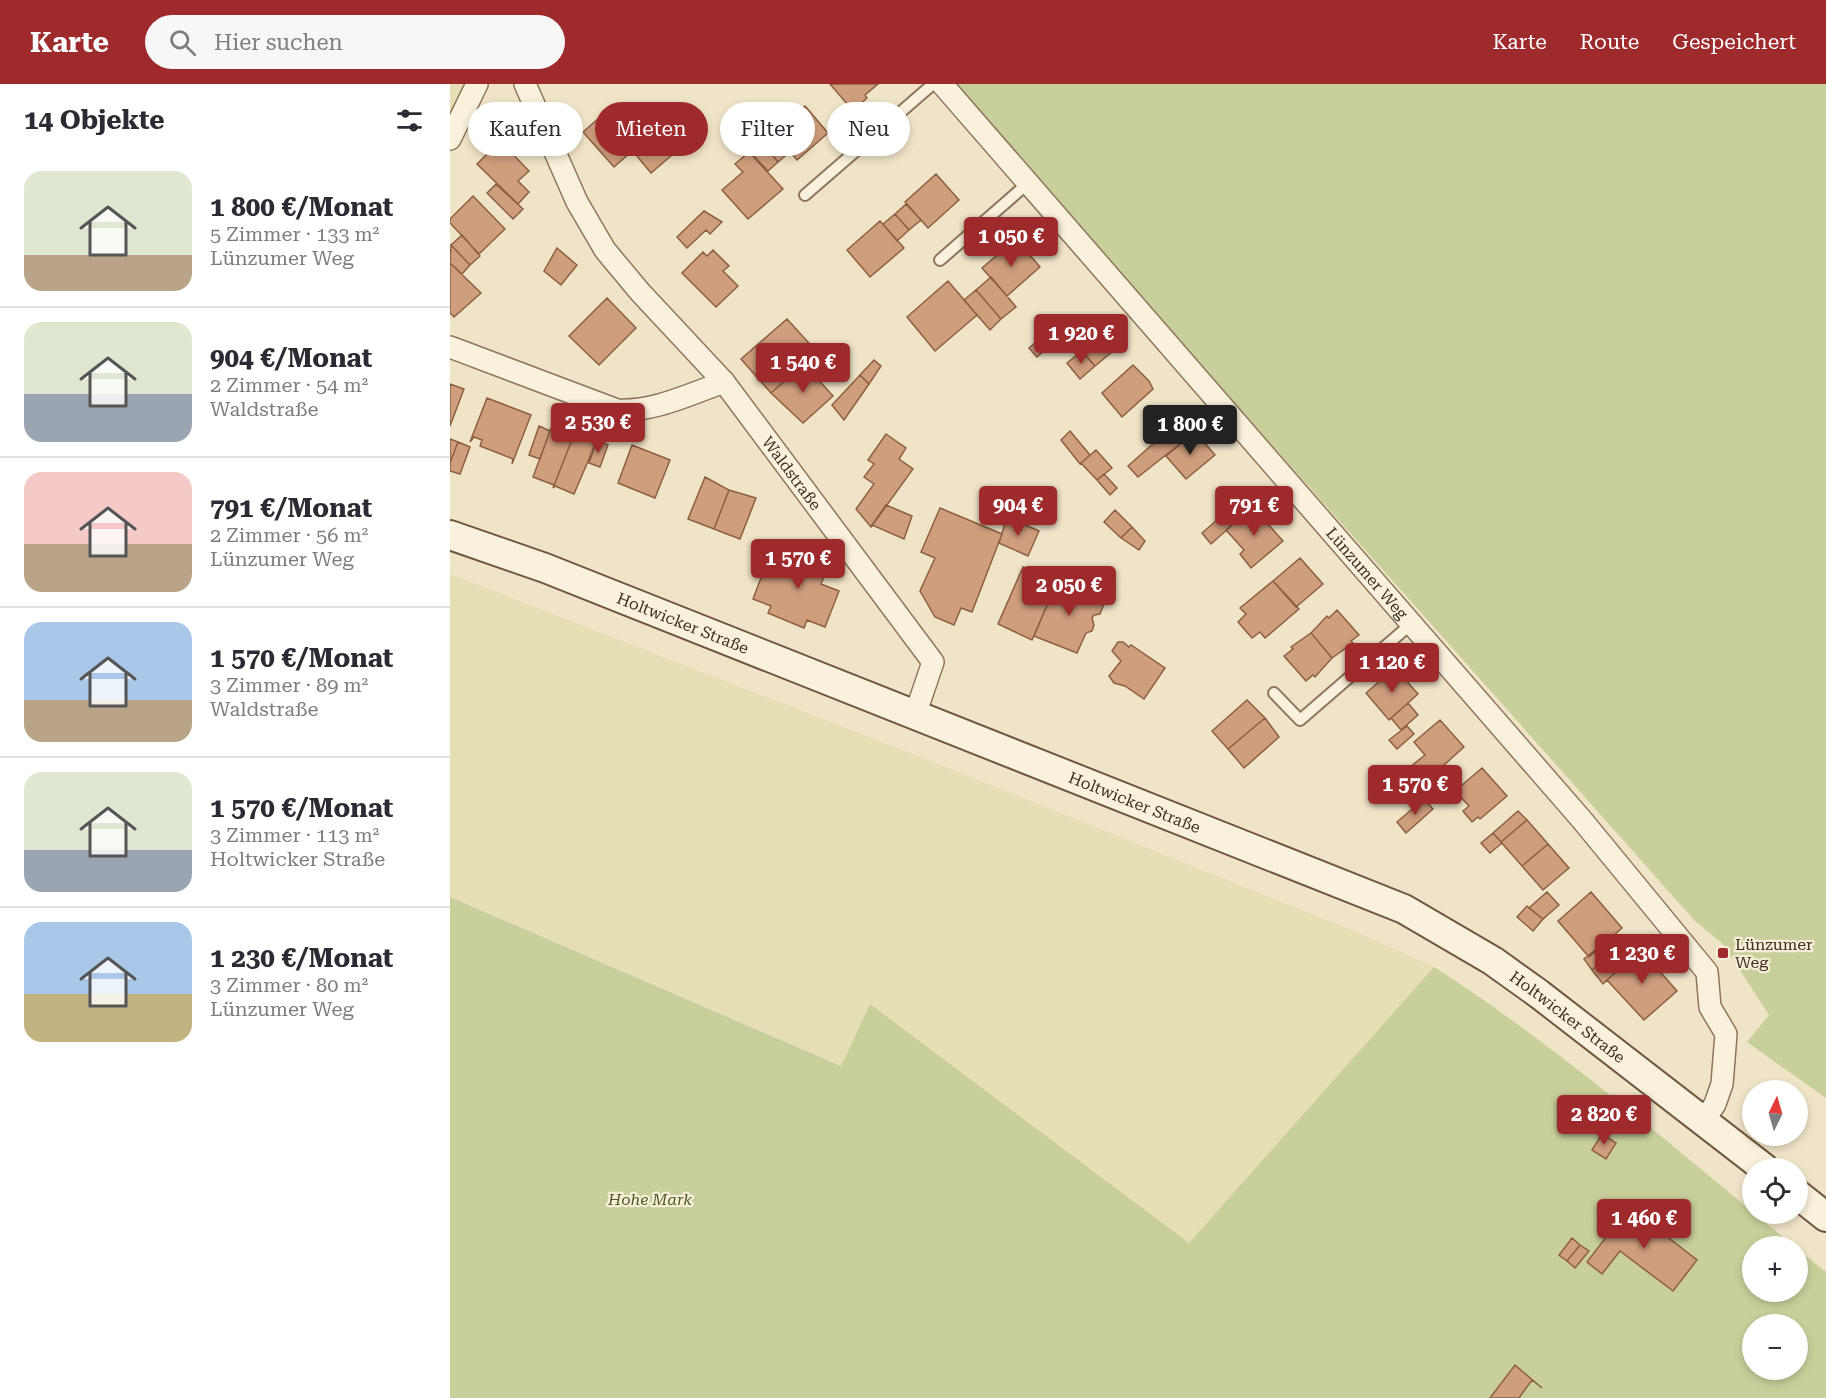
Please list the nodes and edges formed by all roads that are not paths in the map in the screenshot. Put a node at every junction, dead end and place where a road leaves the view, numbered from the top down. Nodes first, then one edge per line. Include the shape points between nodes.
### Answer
1 (477, 84) edge
2 (525, 84) edge
3 (933, 84) edge
4 (942, 84) edge
5 (450, 139) edge
6 (1027, 184) junction
7 (805, 195) dead end
8 (940, 260) dead end
9 (450, 347) edge
10 (724, 382) junction
11 (450, 535) edge
12 (1411, 624) junction
13 (1274, 693) dead end
14 (915, 715) junction
15 (1703, 1122) junction
16 (1751, 1158) edge
17 (1808, 1203) edge
18 (1826, 1217) edge

1 - 5 street
2 - 10 street, Waldstraße via 578,202 605,250
3 - 7 lane
4 - 6 street, Lünzumer Weg
6 - 8 lane
6 - 12 street, Lünzumer Weg
9 - 10 street via 617,410 659,405
10 - 14 street, Waldstraße via 933,662
11 - 14 street, Holtwicker Straße via 545,568
12 - 13 lane via 1300,720
12 - 15 street, Lünzumer Weg via 1582,820 1707,972 1710,1007 1726,1034 1722,1084
14 - 15 street, Holtwicker Straße via 1404,909 1493,961
15 - 16 street, Holtwicker Straße
17 - 18 street

